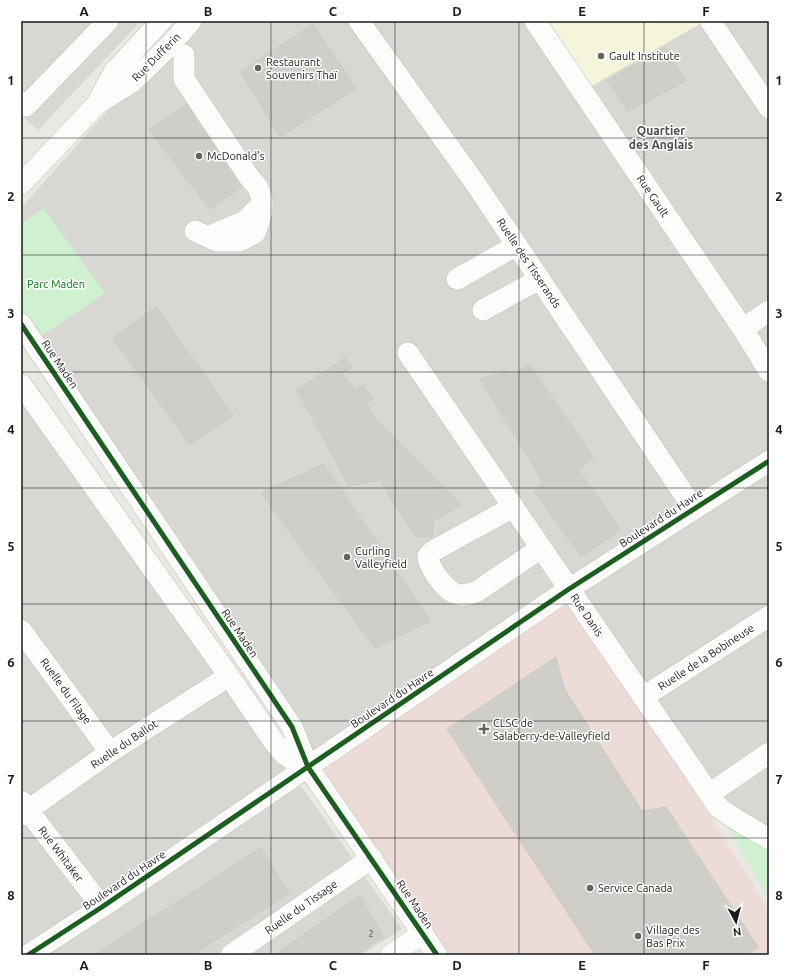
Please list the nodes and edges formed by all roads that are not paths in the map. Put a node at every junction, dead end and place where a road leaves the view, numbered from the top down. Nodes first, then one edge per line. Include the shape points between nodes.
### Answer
1 (108, 21) edge
2 (191, 21) edge
3 (359, 21) edge
4 (535, 21) edge
5 (711, 22) edge
6 (156, 23) edge
7 (178, 49) junction
8 (21, 102) edge
9 (98, 103) junction
10 (769, 108) edge
11 (21, 184) edge
12 (202, 234) dead end
13 (517, 245) junction
14 (457, 279) dead end
15 (540, 279) junction
16 (483, 310) dead end
17 (769, 312) edge
18 (21, 324) edge
19 (743, 329) junction
20 (408, 353) dead end
21 (769, 371) edge
22 (21, 384) edge
23 (769, 461) edge
24 (513, 507) junction
25 (694, 509) junction
26 (541, 548) junction
27 (569, 589) junction
28 (769, 616) edge
29 (21, 630) edge
30 (229, 676) junction
31 (643, 697) junction
32 (110, 752) junction
33 (769, 753) edge
34 (308, 767) junction
35 (709, 794) junction
36 (23, 809) edge
37 (769, 839) edge
38 (372, 858) junction
39 (102, 907) junction
40 (423, 933) junction
41 (28, 955) edge
42 (231, 955) edge
43 (391, 955) edge
44 (437, 955) edge

1 - 8 street via 26,106
2 - 7 street, Rue Dufferin
3 - 13 street, Ruelle des Tisserands
4 - 19 street, Rue Gault
5 - 10 street
6 - 7 street
6 - 9 street, Rue Dufferin via 114,72
7 - 9 street, Rue Dufferin
7 - 12 street via 184,79 259,190 262,204 261,217 255,233 239,241 217,241
9 - 11 street, Rue Dufferin
13 - 14 street
13 - 15 street, Ruelle des Tisserands
15 - 16 street
15 - 25 street, Ruelle des Tisserands
17 - 19 street
18 - 34 street, Rue Maden via 292,728
19 - 21 street, Rue Gault
20 - 24 street, Rue Danis
22 - 30 street, Rue Maden
23 - 25 street, Boulevard du Havre
24 - 26 street, Rue Danis
24 - 26 street via 432,551 428,556 428,562 443,585 455,594 476,592
25 - 27 street, Boulevard du Havre
26 - 27 street, Rue Danis
27 - 31 street, Rue Danis
27 - 34 street, Boulevard du Havre
28 - 31 street, Ruelle de la Bobineuse
29 - 32 street, Ruelle du Filage
30 - 32 street, Ruelle du Ballot
30 - 34 street, Rue Maden via 284,754
31 - 35 street, Rue Danis
32 - 36 street, Ruelle du Ballot
33 - 35 street
34 - 38 street, Rue Maden
34 - 39 street, Boulevard du Havre
35 - 37 street, Rue Danis via 719,808
36 - 39 street, Rue Whitaker
38 - 40 street, Rue Maden
38 - 42 street, Ruelle du Tissage
39 - 41 street, Boulevard du Havre
40 - 43 street
40 - 44 street, Rue Maden

